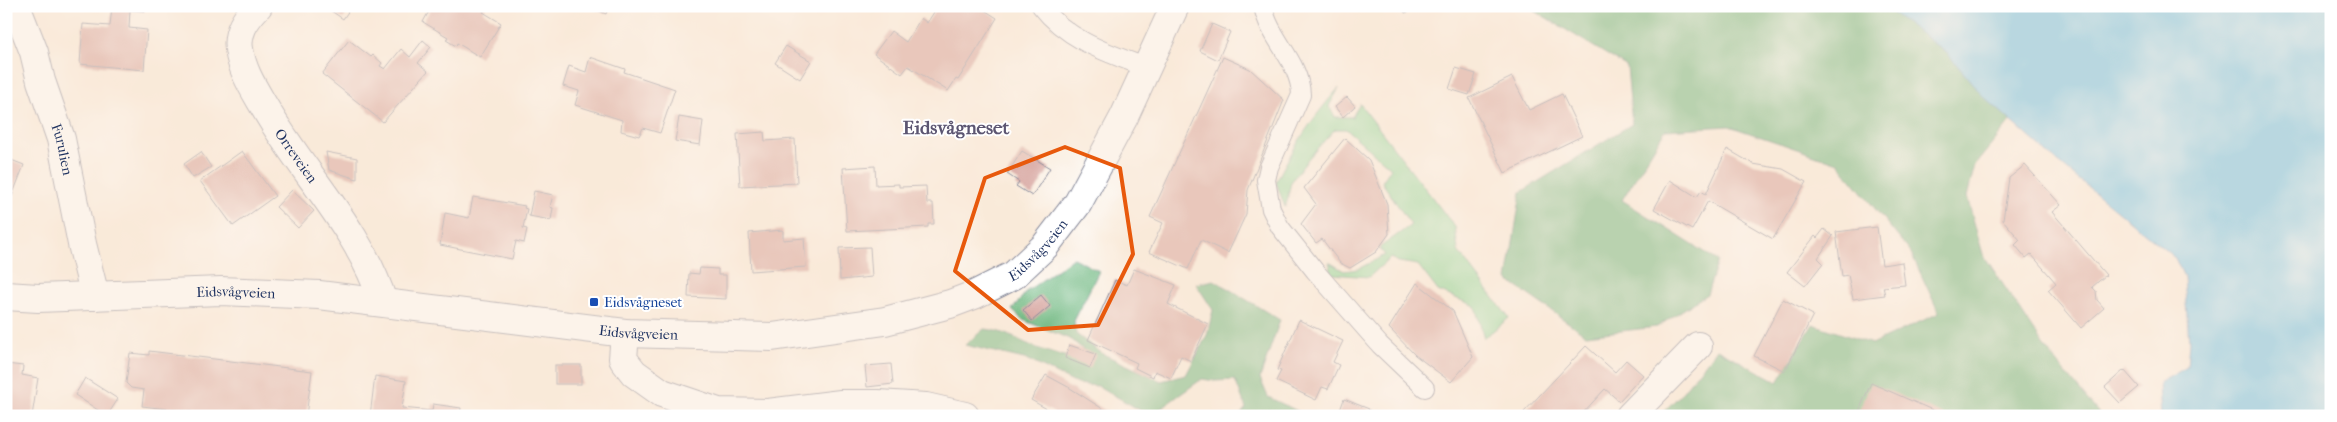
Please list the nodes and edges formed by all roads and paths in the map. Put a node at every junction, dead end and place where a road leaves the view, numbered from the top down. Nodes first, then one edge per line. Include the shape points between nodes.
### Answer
1 (16, 6) edge
2 (258, 6) edge
3 (1041, 6) edge
4 (1175, 6) edge
5 (1263, 6) edge
6 (1148, 68) junction
7 (6, 296) edge
8 (96, 296) junction
9 (383, 302) junction
10 (625, 333) junction
11 (1698, 346) dead end
12 (1425, 388) dead end
13 (965, 416) edge
14 (1630, 416) edge

1 - 8 main road, Furulien via 61,139
2 - 9 main road, Orreveien via 240,31 238,48 245,74 277,130 339,217 368,265
3 - 6 lane via 1051,19 1078,40
4 - 6 main road, Eidsvågveien
5 - 12 lane via 1271,33 1293,66 1301,86 1301,95 1269,167 1266,180 1272,209 1280,227 1315,272 1380,345
6 - 10 main road, Eidsvågveien via 1078,203 1045,246 1014,275 950,304 885,321 772,337
7 - 8 main road, Eidsvågveien
8 - 9 main road, Eidsvågveien via 221,291 319,295
9 - 10 main road, Eidsvågveien
10 - 13 main road via 624,359 634,374 662,393 718,412 768,413 841,404 878,404 926,407
11 - 14 main road

